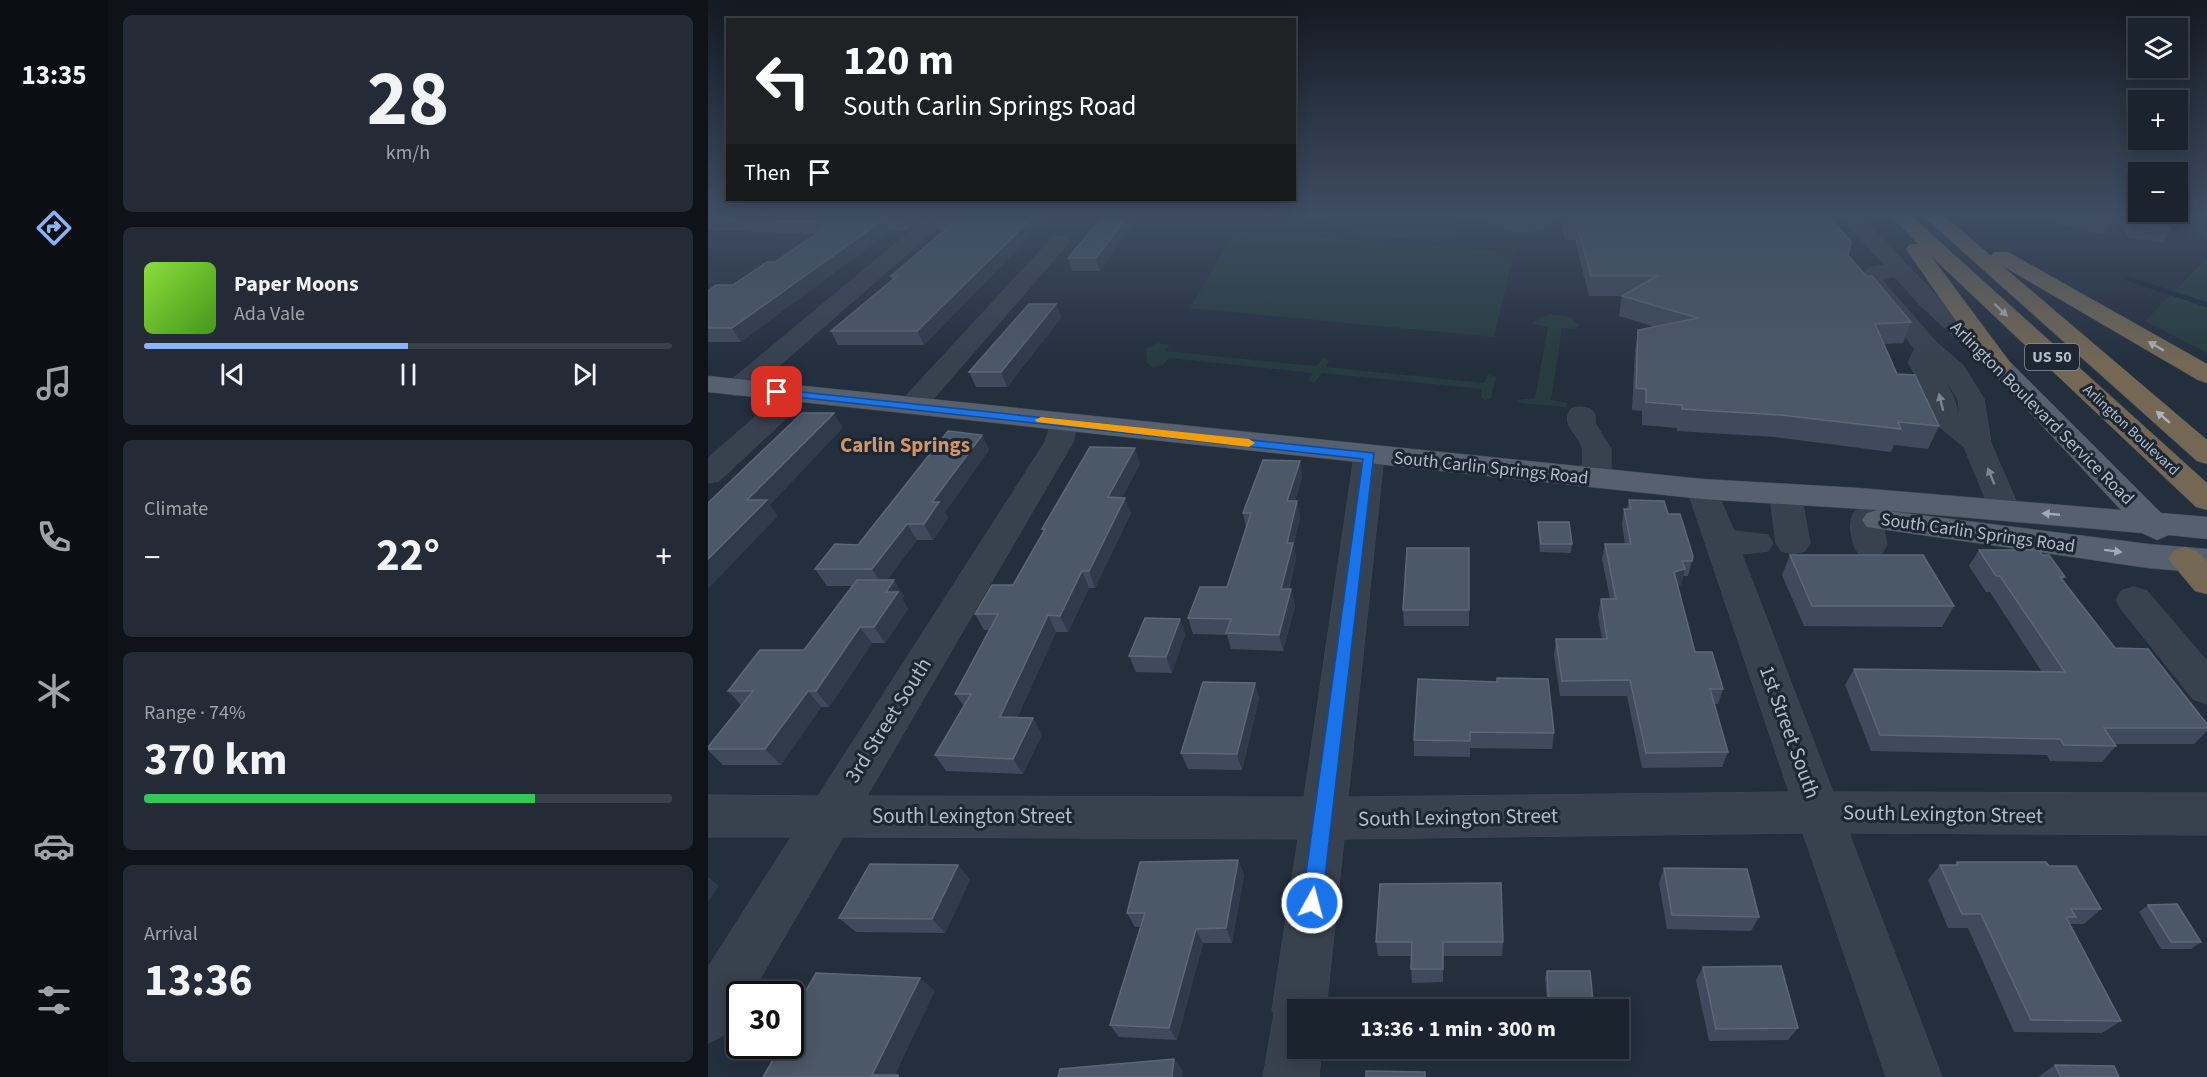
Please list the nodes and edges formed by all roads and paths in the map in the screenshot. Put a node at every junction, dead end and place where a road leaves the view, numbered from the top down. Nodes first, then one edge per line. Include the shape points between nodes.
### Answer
1 (886, 263) edge
2 (1040, 263) edge
3 (1893, 263) edge
4 (1927, 263) edge
5 (1951, 263) edge
6 (1988, 263) edge
7 (2013, 263) edge
8 (1898, 269) junction
9 (1999, 365) junction
10 (2207, 375) edge
11 (708, 384) edge
12 (738, 388) junction
13 (797, 394) junction
14 (912, 406) junction
15 (1581, 415) dead end
16 (1063, 423) junction
17 (2207, 455) edge
18 (1369, 456) junction
19 (708, 474) edge
20 (1596, 478) junction
21 (1702, 489) junction
22 (2207, 500) edge
23 (1787, 505) junction
24 (2004, 510) junction
25 (2151, 523) junction
26 (2207, 528) edge
27 (1947, 530) junction
28 (1793, 543) dead end
29 (2200, 567) edge
30 (2134, 600) dead end
31 (2207, 688) edge
32 (1818, 812) junction
33 (2207, 814) edge
34 (708, 816) edge
35 (830, 816) junction
36 (1322, 818) junction
37 (1300, 999) edge
38 (708, 1016) edge
39 (1293, 1059) edge
40 (1291, 1077) edge
41 (1914, 1077) edge

1 - 12 street
2 - 14 street
3 - 8 street, Arlington Boulevard Service Road
4 - 9 highway
5 -> 22 highway, Arlington Boulevard / US 50
17 -> 6 highway, Arlington Boulevard / US 50
10 -> 7 highway
8 - 9 street, Arlington Boulevard Service Road
24 -> 8 street, Arlington Boulevard Service Road via 1977,443 1945,420 1940,396 1921,362 1928,348 1870,280 1878,273
9 - 25 main road, Arlington Boulevard Service Road
11 - 12 main road, South Carlin Springs Road
12 - 13 main road, South Carlin Springs Road
13 - 14 main road, South Carlin Springs Road
13 - 19 street
14 - 16 main road, South Carlin Springs Road
15 - 20 street via 1581,424 1595,440 1599,455
16 - 18 main road, South Carlin Springs Road
16 - 35 street, 3rd Street South via 1059,442
18 - 20 main road, South Carlin Springs Road
18 - 36 street
20 - 21 main road, South Carlin Springs Road
21 - 23 main road, South Carlin Springs Road
21 - 24 main road, South Carlin Springs Road
21 - 32 street, 1st Street South via 1738,543
23 - 27 main road, South Carlin Springs Road via 1868,532
23 - 28 street
25 -> 24 main road, South Carlin Springs Road
24 - 27 main road
25 - 26 main road, South Carlin Springs Road
25 - 29 main road, Arlington Boulevard Service Road
27 -> 29 main road, South Carlin Springs Road
30 - 31 street
32 - 33 street, South Lexington Street
32 - 36 street, South Lexington Street
32 - 41 street, 1st Street South
34 - 35 street, South Lexington Street
35 - 36 street, South Lexington Street
35 - 38 street, 3rd Street South
36 - 37 street
39 - 40 street

